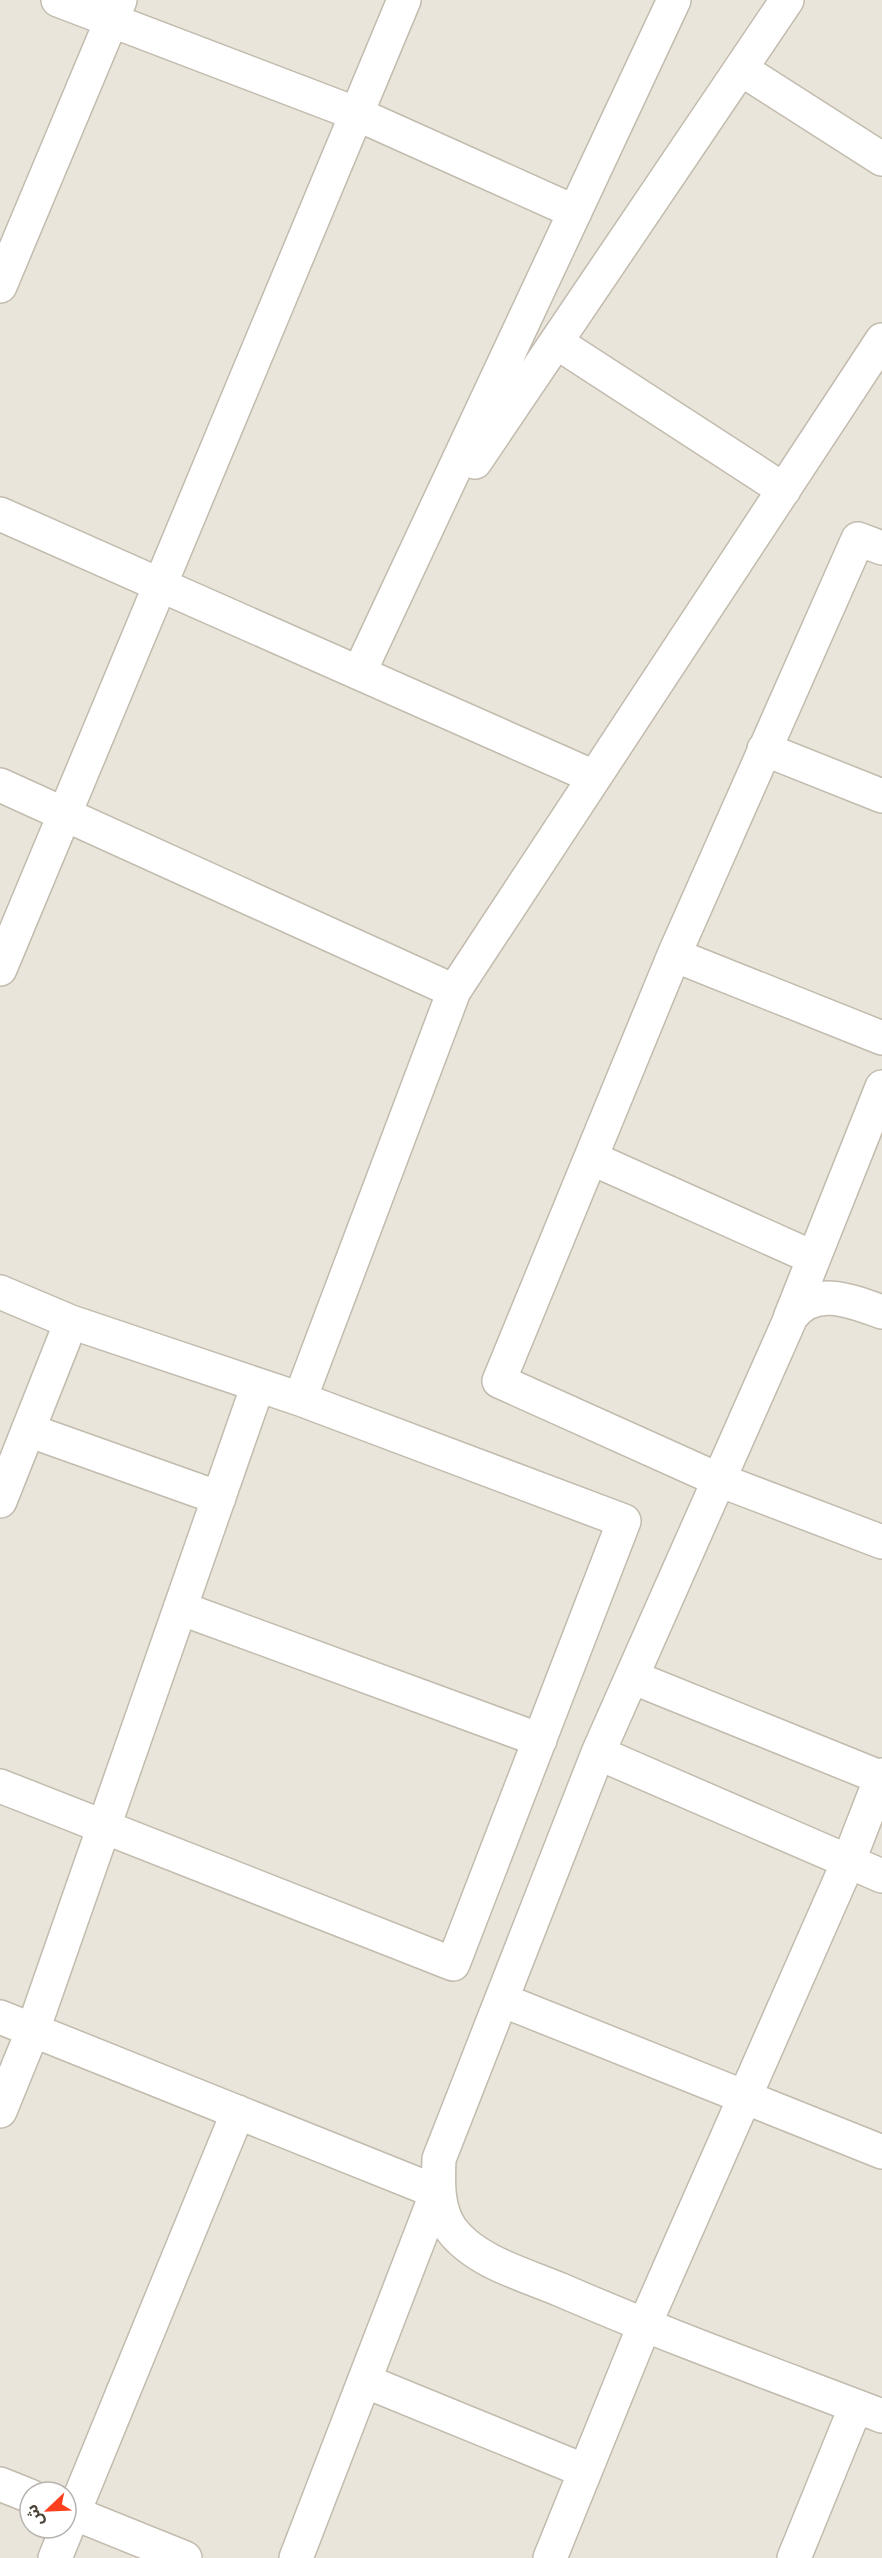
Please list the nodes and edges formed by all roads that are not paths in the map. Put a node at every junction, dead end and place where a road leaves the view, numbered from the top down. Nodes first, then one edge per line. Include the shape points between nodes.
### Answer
1 (58, 0) edge
2 (404, 0) edge
3 (674, 0) edge
4 (787, 0) edge
5 (116, 10) edge
6 (741, 69) junction
7 (357, 114) junction
8 (882, 159) edge
9 (575, 212) junction
10 (0, 286) edge
11 (882, 340) edge
12 (556, 342) junction
13 (784, 490) junction
14 (0, 514) edge
15 (417, 548) junction
16 (882, 548) edge
17 (160, 585) junction
18 (358, 673) junction
19 (764, 748) junction
20 (594, 777) junction
21 (0, 785) edge
22 (882, 796) edge
23 (65, 814) junction
24 (674, 955) junction
25 (0, 969) edge
26 (454, 991) junction
27 (882, 1038) edge
28 (882, 1087) edge
29 (591, 1158) junction
30 (814, 1257) junction
31 (0, 1292) edge
32 (882, 1312) edge
33 (71, 1322) junction
34 (786, 1328) junction
35 (258, 1385) junction
36 (300, 1400) junction
37 (28, 1430) junction
38 (719, 1480) junction
39 (219, 1498) junction
40 (0, 1501) edge
41 (882, 1542) edge
42 (180, 1608) junction
43 (632, 1677) junction
44 (540, 1740) junction
45 (598, 1753) junction
46 (882, 1776) edge
47 (0, 1786) edge
48 (104, 1827) junction
49 (849, 1860) junction
50 (882, 1876) edge
51 (502, 2000) junction
52 (0, 2017) edge
53 (33, 2030) junction
54 (745, 2097) junction
55 (0, 2111) edge
56 (238, 2112) junction
57 (882, 2152) edge
58 (437, 2192) junction
59 (644, 2326) junction
60 (365, 2381) junction
61 (873, 2407) edge
62 (585, 2471) junction
63 (0, 2484) edge
64 (18, 2491) edge
65 (78, 2493) edge
66 (78, 2515) edge
67 (61, 2540) edge
68 (55, 2558) edge
69 (185, 2558) edge
70 (296, 2558) edge
71 (550, 2558) edge
72 (794, 2558) edge

1 - 5 street
2 - 7 street
3 - 9 street
4 - 6 street
5 - 7 street
5 - 10 street
6 - 8 street
6 - 12 street
7 - 9 street
7 - 17 street
9 - 15 street
11 - 13 street
12 - 13 street
12 - 15 street
13 - 20 street
14 - 17 street
15 - 18 street
16 - 19 street via 858,539
17 - 18 street
17 - 23 street
18 - 20 street
19 - 22 street
19 - 24 street
20 - 26 street
21 - 23 street
23 - 25 street
23 - 26 street
24 - 27 street
24 - 29 street
26 - 36 street
28 - 30 street
29 - 30 street
29 - 38 street via 499,1381
30 - 34 street
31 - 33 street
32 - 34 street via 825,1296 797,1308
33 - 35 street
33 - 37 street
34 - 38 street
35 - 36 street
35 - 39 street
36 - 44 street via 624,1521
37 - 39 street
37 - 40 street
38 - 41 street
38 - 43 street
39 - 42 street
42 - 44 street
42 - 48 street
43 - 45 street
43 - 46 street
44 - 48 street via 453,1965
45 - 49 street
45 - 51 street
46 - 49 street
47 - 48 street
48 - 53 street
49 - 50 street
49 - 54 street
51 - 54 street
51 - 58 street via 439,2159
52 - 53 street
53 - 55 street
53 - 56 street
54 - 57 street
54 - 59 street
56 - 58 street
56 - 65 street
58 - 59 street via 450,2227 464,2242 492,2260
58 - 60 street
59 - 61 street
59 - 62 street
60 - 62 street
60 - 70 street
61 - 72 street
62 - 71 street
63 - 64 street
66 - 69 street
67 - 68 street

